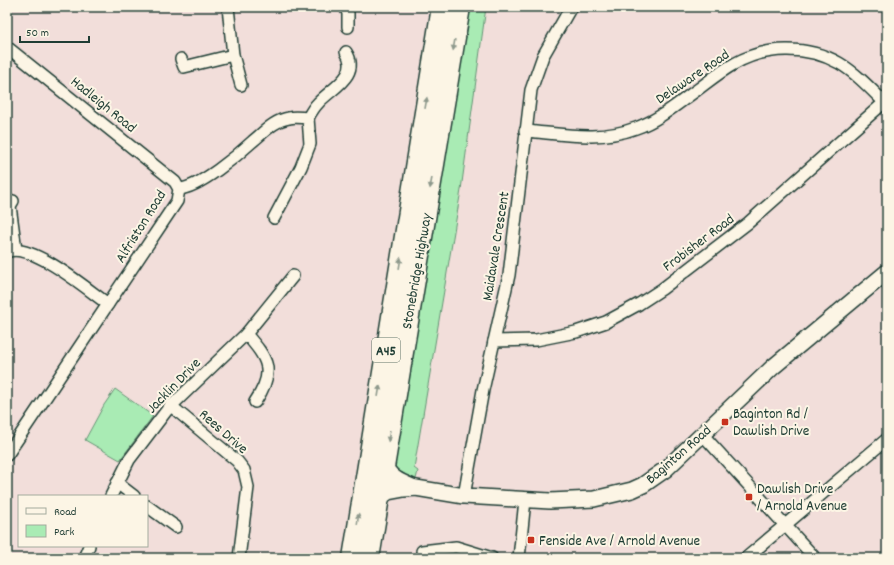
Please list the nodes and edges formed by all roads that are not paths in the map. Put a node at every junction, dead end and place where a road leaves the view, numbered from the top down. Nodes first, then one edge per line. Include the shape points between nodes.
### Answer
1 (228, 7) edge
2 (345, 7) edge
3 (442, 7) edge
4 (460, 7) edge
5 (571, 7) edge
6 (348, 27) dead end
7 (7, 47) edge
8 (346, 52) dead end
9 (233, 55) junction
10 (181, 59) dead end
11 (241, 85) dead end
12 (886, 101) edge
13 (308, 118) junction
14 (525, 131) junction
15 (179, 189) junction
16 (13, 201) dead end
17 (274, 218) dead end
18 (11, 251) edge
19 (887, 272) edge
20 (293, 276) dead end
21 (108, 304) junction
22 (246, 334) junction
23 (494, 340) junction
24 (255, 402) dead end
25 (170, 405) junction
26 (702, 434) junction
27 (887, 439) edge
28 (7, 455) edge
29 (384, 463) junction
30 (117, 483) junction
31 (416, 488) junction
32 (111, 495) edge
33 (133, 495) edge
34 (464, 496) junction
35 (378, 499) junction
36 (525, 500) junction
37 (148, 507) edge
38 (786, 525) junction
39 (176, 527) dead end
40 (89, 547) edge
41 (422, 552) dead end
42 (84, 558) edge
43 (239, 558) edge
44 (353, 558) edge
45 (369, 558) edge
46 (492, 558) edge
47 (519, 558) edge
48 (746, 558) edge
49 (815, 558) edge

1 - 9 street
2 - 6 street via 348,13
44 -> 3 highway, Stonebridge Highway / A45
4 -> 29 highway, Stonebridge Highway / A45
5 - 14 street, Maidavale Crescent via 538,69 530,96
7 - 15 street, Hadleigh Road via 132,146 175,182
8 - 13 street via 350,64 346,77 319,102
9 - 10 street via 184,67
9 - 11 street
12 - 14 street, Delaware Road via 838,63 803,50 777,51 761,53 735,63 652,121 622,133 593,136
12 - 23 street, Frobisher Road via 748,223 639,304 606,322 576,332 536,340
13 - 15 street, Alfriston Road via 291,117 280,122 194,186
13 - 17 street via 310,144
14 - 23 street, Maidavale Crescent via 514,244
15 - 21 street, Alfriston Road via 177,202
16 - 18 street via 10,206
18 - 21 street via 44,258
19 - 26 street, Baginton Road via 773,367
20 - 22 street, Jacklin Drive
21 - 28 street, Alfriston Road
22 - 24 street via 262,352 268,367 266,383
22 - 25 street, Jacklin Drive
23 - 34 street, Maidavale Crescent
25 - 30 street, Jacklin Drive via 129,460
25 - 43 street, Rees Drive via 244,470 247,493
26 - 36 street, Baginton Road via 658,475 632,490 588,500
26 - 38 street
27 - 38 street
29 - 31 street, Baginton Road via 386,470 394,478
29 - 35 highway, Stonebridge Highway / A45
30 - 32 street, Jacklin Drive
30 - 33 street
31 - 34 street, Baginton Road
31 - 35 street, Baginton Road via 392,491
34 - 36 street, Baginton Road
35 - 45 highway, Stonebridge Highway / A45
36 - 47 street
37 - 39 street
38 - 48 street
38 - 49 street
40 - 42 street
41 - 46 street via 456,547

